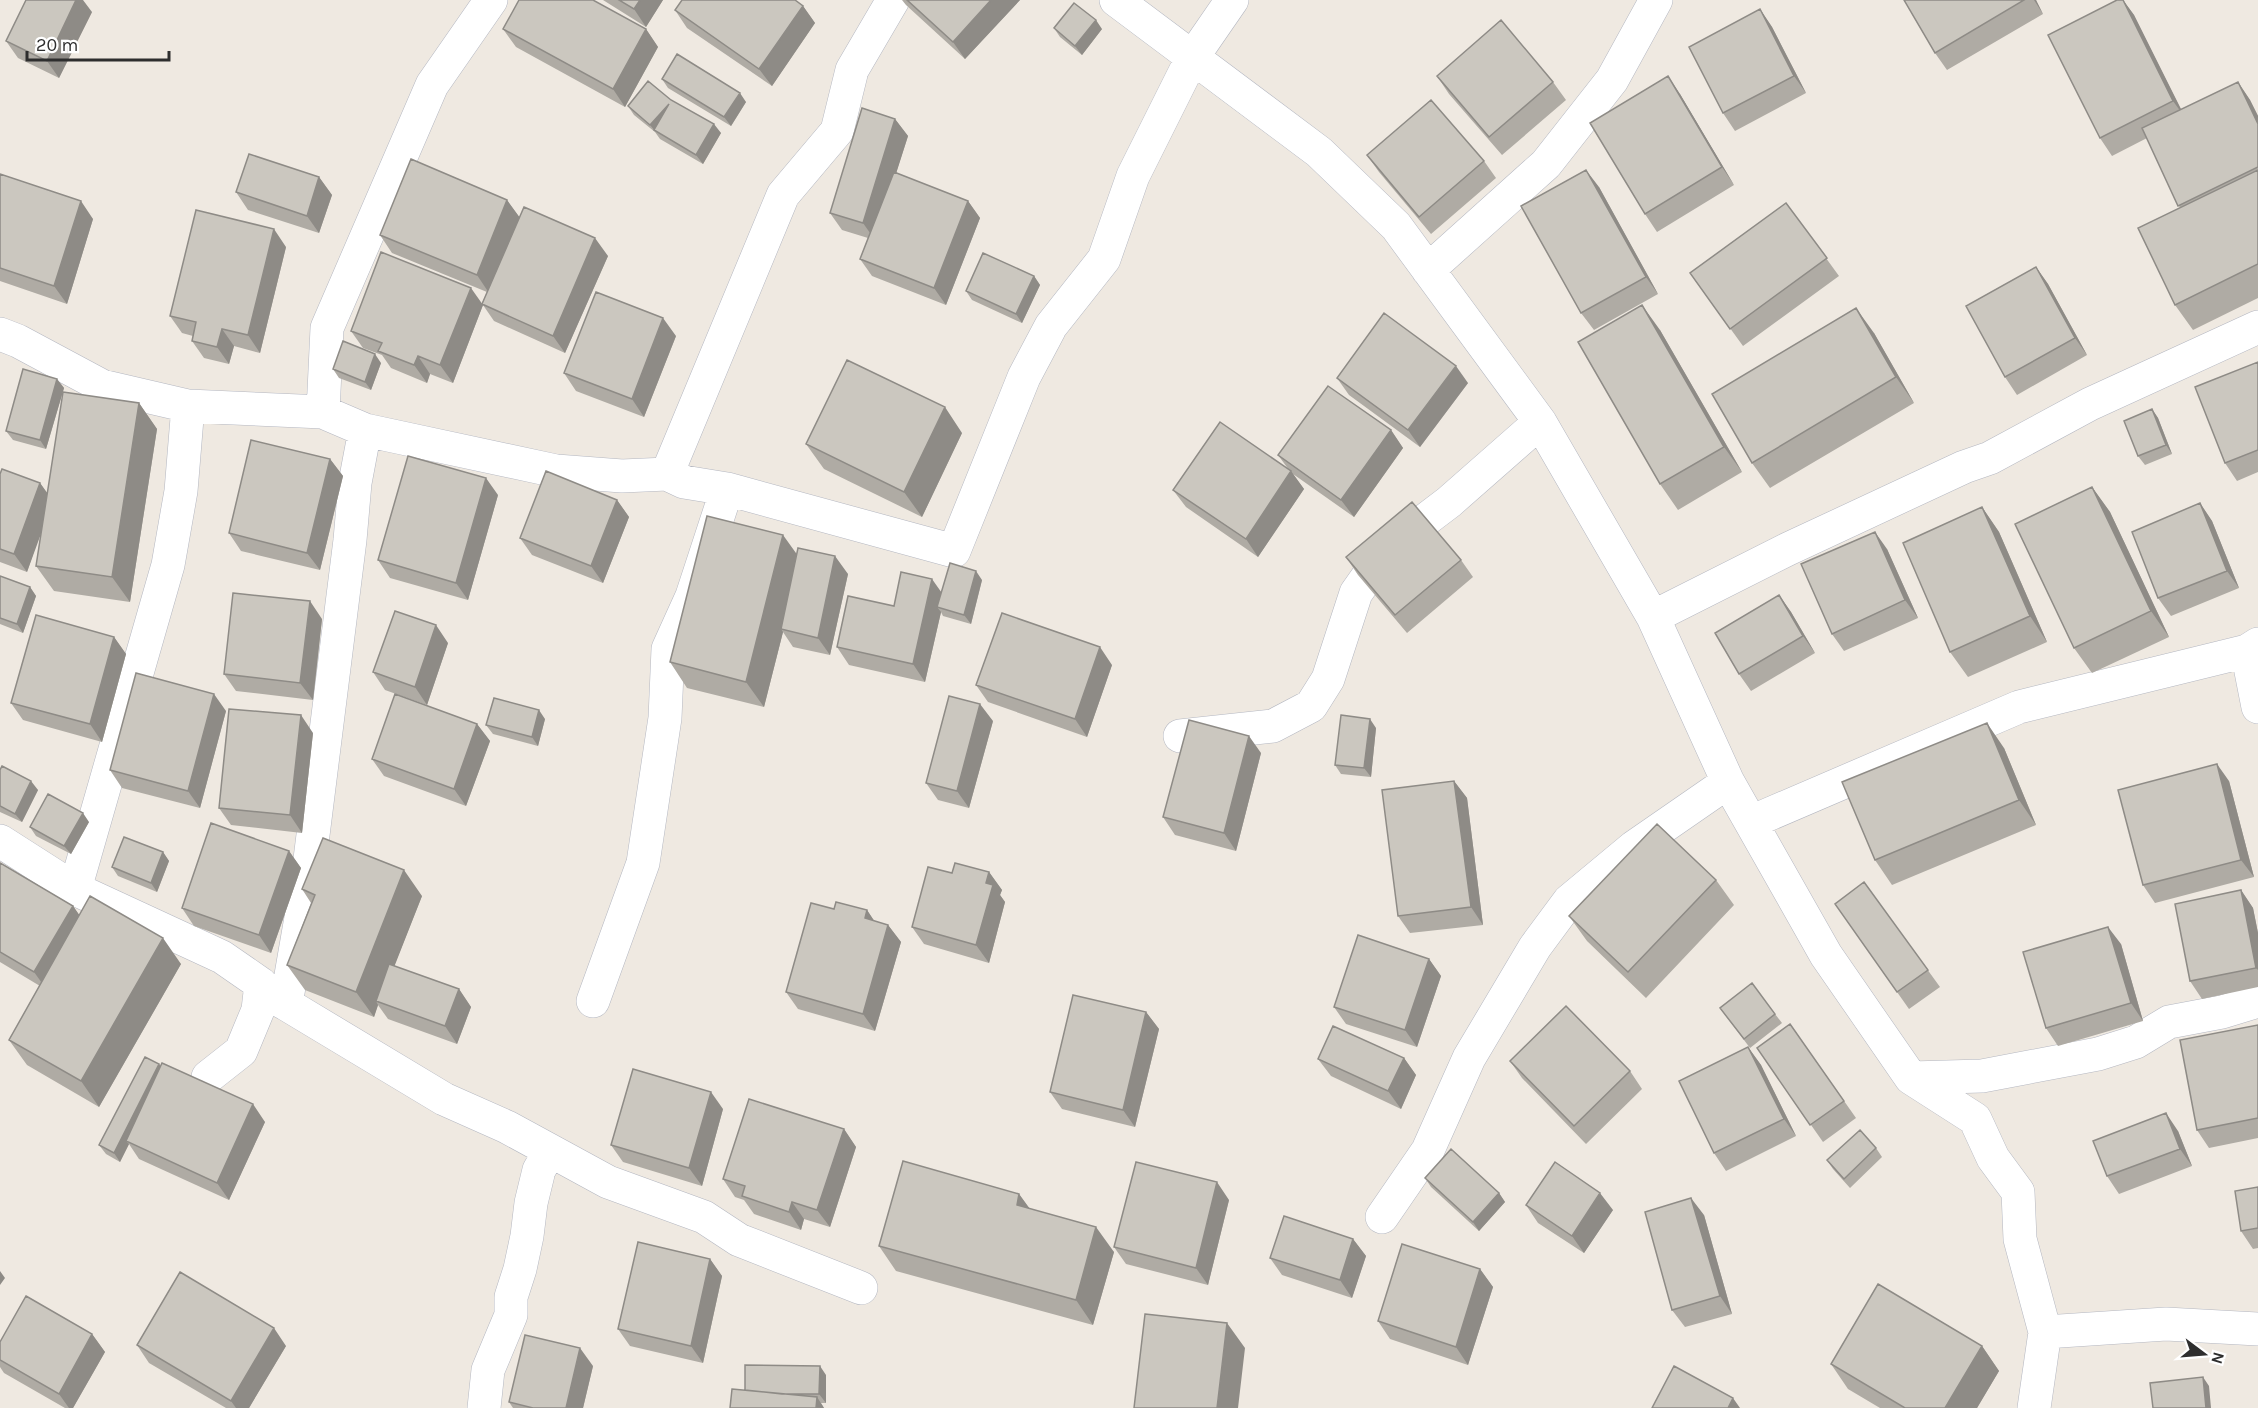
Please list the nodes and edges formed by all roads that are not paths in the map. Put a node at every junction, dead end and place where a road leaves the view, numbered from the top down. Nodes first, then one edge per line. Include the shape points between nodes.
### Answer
1 (491, 0) edge
2 (892, 0) edge
3 (1116, 0) edge
4 (1232, 0) edge
5 (1656, 0) edge
6 (1192, 58) junction
7 (1428, 270) junction
8 (2258, 327) edge
9 (0, 334) edge
10 (188, 406) junction
11 (323, 412) junction
12 (1540, 422) junction
13 (365, 430) junction
14 (667, 474) junction
15 (727, 489) junction
16 (1653, 617) junction
17 (2252, 647) edge
18 (2258, 707) edge
19 (1180, 736) dead end
20 (1728, 782) junction
21 (1751, 822) junction
22 (0, 841) edge
23 (75, 889) junction
24 (261, 984) junction
25 (593, 1001) dead end
26 (2258, 1001) edge
27 (286, 1004) junction
28 (208, 1077) dead end
29 (1911, 1078) junction
30 (550, 1151) junction
31 (1382, 1217) dead end
32 (861, 1288) dead end
33 (2258, 1329) edge
34 (2045, 1332) junction
35 (484, 1408) edge
36 (2034, 1408) edge

1 - 11 street via 432,85 327,328
2 - 14 street via 852,70 837,131 783,195
3 - 6 street
4 - 6 street
5 - 7 street via 1612,80 1546,164
6 - 7 street via 1318,152 1396,226
6 - 15 street via 1133,176 1104,259 1051,326 1024,377 954,551
7 - 12 street
8 - 16 street via 2090,404 1990,458 1788,549
9 - 10 street via 102,386
10 - 11 street
10 - 23 street via 168,565
11 - 13 street
12 - 16 street
12 - 19 street via 1449,502 1387,549 1356,593 1328,679 1311,706 1273,726
13 - 14 street via 556,471 622,476
13 - 27 street via 355,483 307,883
14 - 15 street via 684,482
15 - 25 street via 692,596 668,649 665,718 643,863
16 - 20 street
17 - 18 street
17 - 21 street via 2019,707
20 - 21 street
20 - 31 street via 1634,847 1569,901 1535,947 1469,1058 1428,1150
21 - 29 street via 1826,955
22 - 23 street
23 - 24 street via 222,957
24 - 27 street via 264,992
24 - 28 street via 258,1010 241,1051
26 - 29 street via 2169,1022 2136,1042 2098,1054 1982,1076
27 - 30 street via 444,1099
29 - 34 street via 1975,1119 1993,1158 2018,1192 2020,1239
30 - 32 street via 608,1182 704,1216 739,1240
30 - 35 street via 538,1170 511,1298 511,1315 488,1370
33 - 34 street via 2166,1324
34 - 36 street

